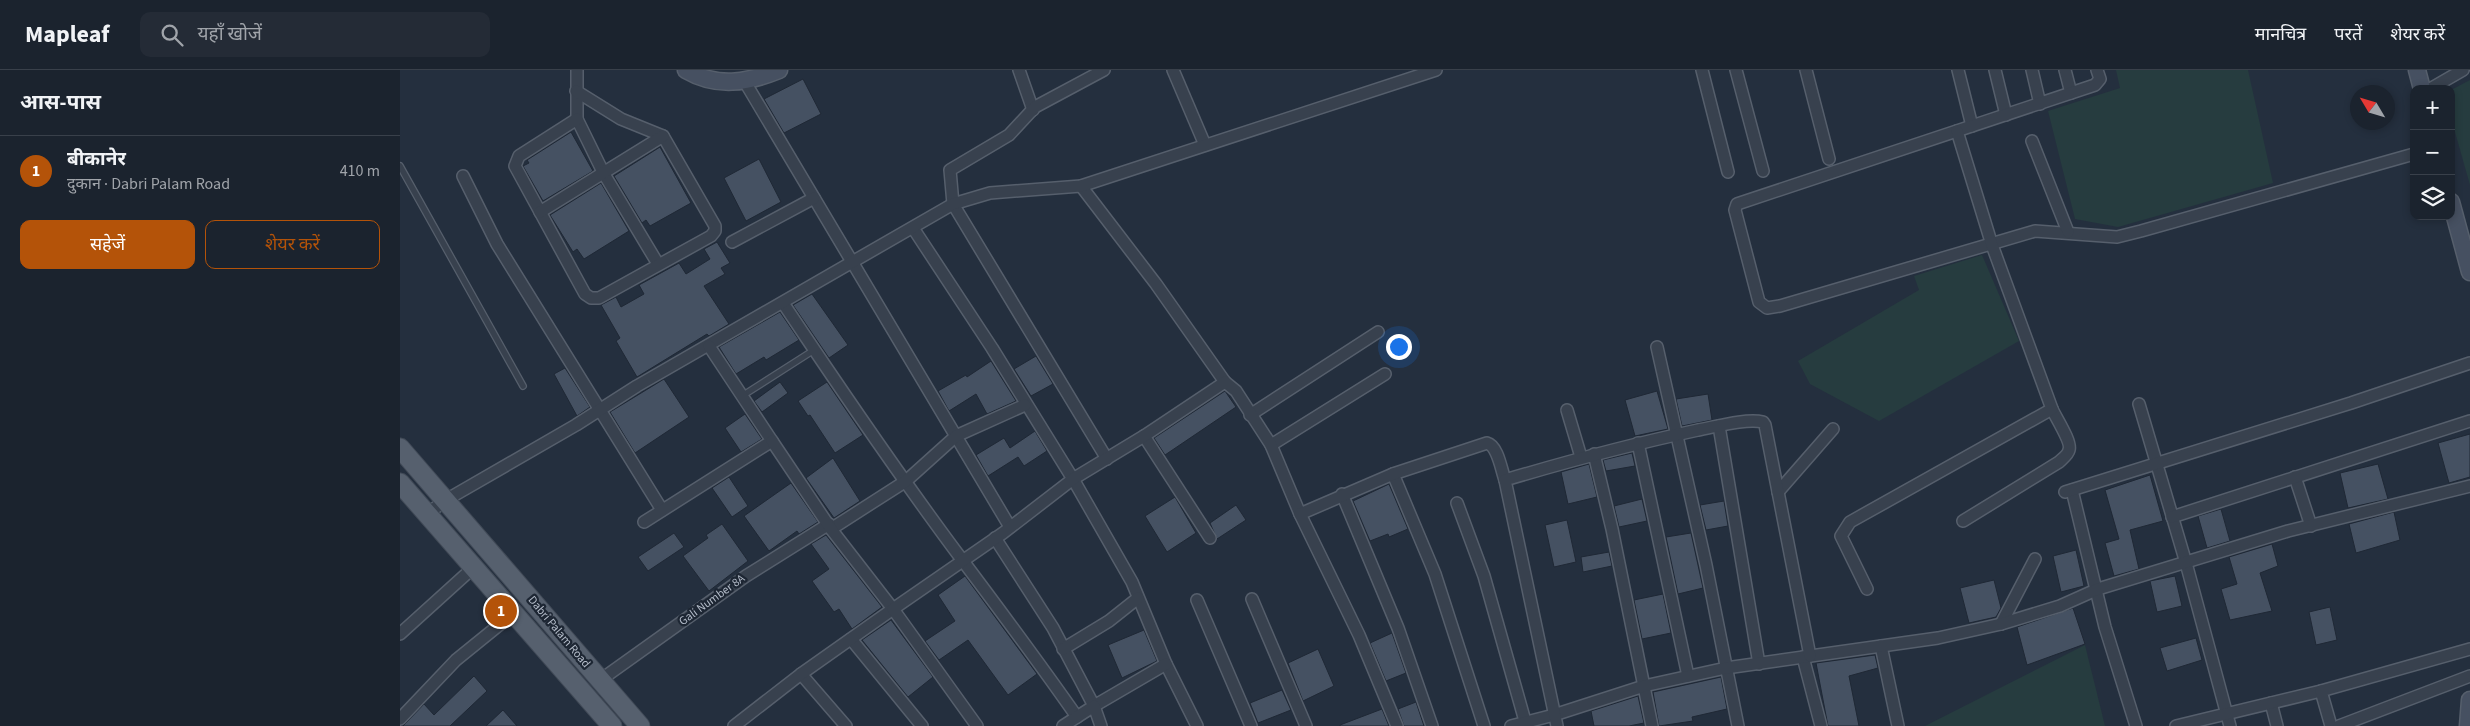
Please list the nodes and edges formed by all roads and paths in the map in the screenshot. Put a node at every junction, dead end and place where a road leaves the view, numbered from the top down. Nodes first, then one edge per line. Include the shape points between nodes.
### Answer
1 (577, 70) edge
2 (686, 70) edge
3 (779, 70) edge
4 (1019, 70) edge
5 (1104, 70) edge
6 (1173, 70) edge
7 (1436, 70) edge
8 (1702, 70) edge
9 (1736, 70) edge
10 (1806, 70) edge
11 (1958, 70) edge
12 (1995, 70) edge
13 (2032, 70) edge
14 (2065, 70) edge
15 (2097, 70) edge
16 (2417, 70) edge
17 (2463, 70) edge
18 (745, 82) junction
19 (2421, 85) edge
20 (2437, 85) edge
21 (576, 91) junction
22 (2071, 93) junction
23 (2040, 104) junction
24 (1033, 110) junction
25 (2006, 115) junction
26 (577, 119) junction
27 (1972, 126) junction
28 (1957, 131) junction
29 (663, 136) junction
30 (2032, 141) dead end
31 (1205, 145) junction
32 (2410, 155) edge
33 (1829, 160) dead end
34 (400, 166) edge
35 (1763, 171) dead end
36 (1728, 172) dead end
37 (604, 174) junction
38 (463, 176) dead end
39 (1081, 186) junction
40 (814, 198) junction
41 (953, 204) junction
42 (540, 212) junction
43 (2455, 217) edge
44 (913, 228) junction
45 (2068, 232) junction
46 (732, 242) dead end
47 (1992, 245) junction
48 (852, 263) junction
49 (658, 264) junction
50 (2470, 272) edge
51 (783, 303) junction
52 (1378, 332) dead end
53 (709, 346) junction
54 (1657, 347) dead end
55 (814, 350) junction
56 (2470, 363) edge
57 (1385, 374) dead end
58 (1225, 382) junction
59 (523, 386) dead end
60 (742, 396) junction
61 (1025, 404) junction
62 (2139, 404) dead end
63 (600, 410) junction
64 (1567, 410) dead end
65 (2052, 410) junction
66 (1250, 415) junction
67 (2470, 421) edge
68 (1719, 426) junction
69 (1833, 429) dead end
70 (1678, 435) junction
71 (956, 436) junction
72 (1144, 436) junction
73 (772, 441) junction
74 (1638, 443) junction
75 (1271, 445) junction
76 (400, 448) edge
77 (1594, 454) junction
78 (1582, 458) junction
79 (1107, 459) junction
80 (2157, 464) junction
81 (1393, 474) junction
82 (2295, 477) junction
83 (1073, 479) junction
84 (1505, 480) junction
85 (906, 481) junction
86 (400, 483) edge
87 (2470, 486) edge
88 (1778, 492) junction
89 (1342, 494) junction
90 (446, 500) junction
91 (1457, 503) dead end
92 (662, 510) junction
93 (427, 514) junction
94 (1300, 514) junction
95 (2172, 517) junction
96 (1963, 521) dead end
97 (644, 522) dead end
98 (2311, 526) junction
99 (830, 527) junction
100 (1010, 527) junction
101 (995, 538) junction
102 (1210, 538) dead end
103 (2035, 559) dead end
104 (963, 561) junction
105 (2186, 563) junction
106 (474, 567) junction
107 (1867, 589) dead end
108 (2098, 589) junction
109 (1138, 598) junction
110 (1252, 599) dead end
111 (1197, 600) dead end
112 (894, 609) junction
113 (514, 613) junction
114 (2001, 624) junction
115 (400, 634) edge
116 (851, 639) junction
117 (1881, 646) junction
118 (1063, 649) junction
119 (2470, 649) edge
120 (1806, 656) junction
121 (1166, 664) junction
122 (1759, 664) junction
123 (1726, 668) junction
124 (801, 674) junction
125 (1688, 676) junction
126 (2470, 676) edge
127 (599, 681) junction
128 (1644, 686) junction
129 (2321, 691) junction
130 (2470, 700) edge
131 (2271, 703) junction
132 (1094, 706) junction
133 (2228, 714) junction
134 (1077, 716) junction
135 (400, 719) edge
136 (1555, 720) edge
137 (1525, 721) junction
138 (612, 726) edge
139 (640, 726) edge
140 (734, 726) edge
141 (846, 726) edge
142 (922, 726) edge
143 (977, 726) edge
144 (1063, 726) edge
145 (1101, 726) edge
146 (1197, 726) edge
147 (1251, 726) edge
148 (1306, 726) edge
149 (1397, 726) edge
150 (1432, 726) edge
151 (1484, 726) edge
152 (1511, 726) edge
153 (1652, 726) edge
154 (1738, 726) edge
155 (1821, 726) edge
156 (1898, 726) edge
157 (2136, 726) edge
158 (2178, 726) edge
159 (2230, 726) edge
160 (2277, 726) edge
161 (2331, 726) edge
162 (2339, 726) edge
163 (2468, 726) edge

1 - 21 street
2 - 18 street via 717,82
3 - 18 street
4 - 24 street
5 - 24 street
6 - 31 street
7 - 31 street
8 - 36 street
9 - 35 street
10 - 33 street
11 - 27 street
12 - 25 street
13 - 23 street
14 - 22 street
15 - 22 street via 2099,82
16 - 19 street
17 - 20 street
18 - 40 street
21 - 26 street
21 - 29 street via 621,118
22 - 23 street
23 - 25 street
24 - 41 street via 1009,135 950,170
25 - 27 street
26 - 37 street
26 - 42 street via 518,156 514,163
27 - 28 street
28 - 47 street
28 - 47 street via 1737,204 1735,210 1756,295 1767,308 1780,306
29 - 37 street
29 - 49 street via 715,231 712,236
30 - 45 street
31 - 39 street
32 - 45 street via 2117,237
34 - 59 lane
37 - 42 street
37 - 49 street
38 - 63 street via 497,244
39 - 41 street via 990,193
39 - 58 street
40 - 46 street
40 - 48 street
41 - 44 street
41 - 79 street
42 - 49 street via 585,294 591,298 599,298
43 - 50 street
44 - 48 street
44 - 61 street
45 - 47 street via 2035,231
47 - 65 street
48 - 51 street
48 - 71 street
51 - 53 street
51 - 55 street
52 - 66 street
53 - 60 street
53 - 63 street
54 - 70 street
55 - 60 lane
55 - 85 street
56 - 80 street
57 - 75 street
58 - 66 street via 1236,391
58 - 72 street
60 - 73 street
61 - 71 street, Gali Number 8A
61 - 83 street
62 - 80 street
63 - 90 street
63 - 92 street
64 - 78 street
65 - 96 street via 2069,443 2065,456
65 - 107 street via 1850,522 1841,536
66 - 75 street
67 - 82 street
68 - 70 street
68 - 88 street via 1763,422
68 - 122 street
69 - 88 street
70 - 74 street
70 - 123 street
71 - 85 street, Gali Number 8A
71 - 100 street
72 - 79 street
72 - 102 street
73 - 92 street
73 - 99 street
74 - 77 street
74 - 125 street
75 - 94 street
76 - 90 main road, Dabri Palam Road
77 - 78 street
77 - 128 street
78 - 84 street
79 - 83 street
80 - 95 street
80 - 108 street via 2068,491
81 - 84 street via 1487,443 1495,450
81 - 89 street
81 - 151 street via 1435,574
82 - 95 street
82 - 98 street
83 - 100 street
83 - 109 street
84 - 136 street
85 - 99 street, Gali Number 8A
85 - 104 street
86 - 93 main road, Dabri Palam Road
87 - 98 street
88 - 120 street
89 - 94 street
89 - 150 street via 1398,628
90 - 93 street
90 - 127 main road, Dabri Palam Road
91 - 137 street via 1484,576
92 - 97 street
93 - 106 main road, Dabri Palam Road
94 - 149 street via 1359,635
95 - 105 street
98 - 105 street via 2288,530
99 - 112 street
99 - 127 street, Gali Number 8A via 746,576
100 - 101 street
101 - 104 street
101 - 118 street
103 - 114 street
104 - 112 street
104 - 134 street via 1017,630
105 - 108 street
105 - 133 street
106 - 113 main road, Dabri Palam Road
106 - 115 street
108 - 114 street via 2060,606
108 - 157 street
109 - 118 street via 1109,621
109 - 121 street
110 - 148 street
111 - 147 street
112 - 116 street
112 - 143 street
113 - 135 street via 456,660
113 - 138 main road, Dabri Palam Road
114 - 117 street
116 - 124 street
116 - 142 street
117 - 120 street
117 - 156 street
118 - 132 street
119 - 129 street
120 - 122 street
120 - 155 street
121 - 132 street
121 - 146 street
122 - 123 street
123 - 125 street
123 - 154 street
124 - 140 street
124 - 141 street
125 - 128 street
126 - 162 street
127 - 139 main road, Dabri Palam Road
128 - 136 street
128 - 153 street
129 - 131 street
129 - 161 street
130 - 163 street
131 - 133 street
131 - 160 street
132 - 134 street
132 - 145 street
133 - 158 street
133 - 159 street
134 - 144 street
136 - 137 street
137 - 152 street

